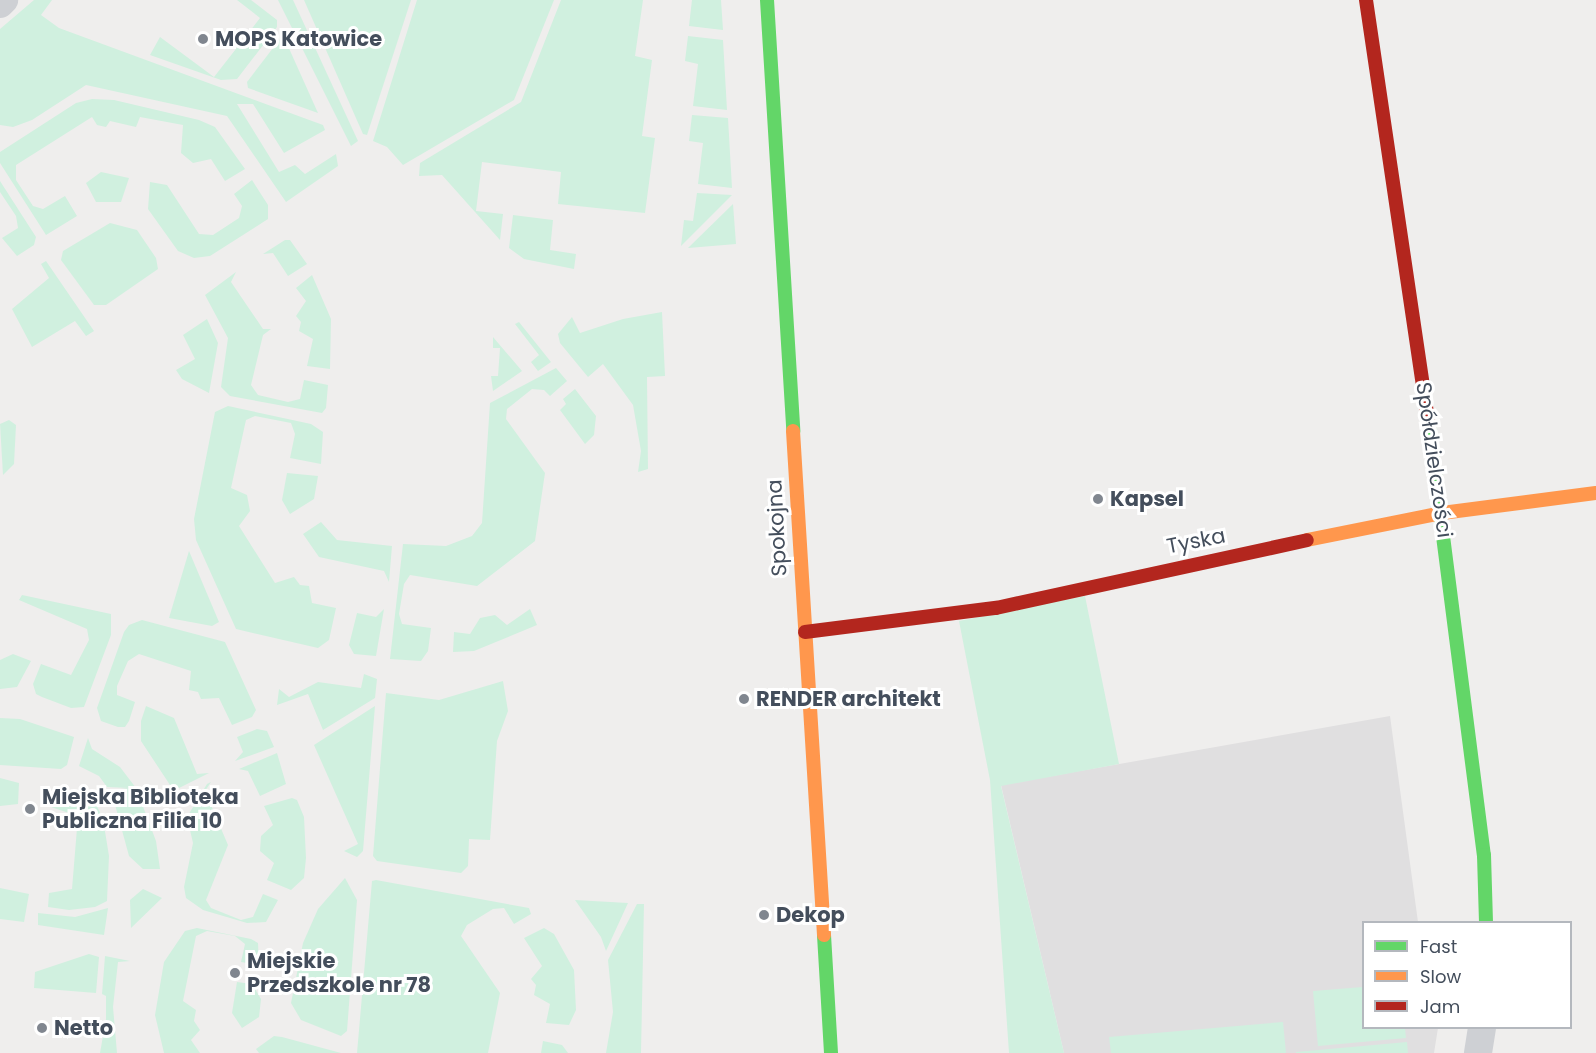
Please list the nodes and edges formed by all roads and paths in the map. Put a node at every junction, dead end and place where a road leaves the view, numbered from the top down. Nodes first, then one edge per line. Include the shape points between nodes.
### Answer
1 (4, 0) edge
2 (767, 0) edge
3 (1366, 0) edge
4 (0, 4) edge
5 (1596, 493) edge
6 (1442, 513) junction
7 (805, 632) junction
8 (1486, 921) edge
9 (1482, 1029) edge
10 (831, 1053) edge
11 (1478, 1053) edge

1 - 4 street
2 - 7 street, Spokojna
3 - 6 street, Spółdzielczości
5 - 6 street, Tyska
6 - 7 street, Tyska via 1153,571 996,608
6 - 8 street, Spółdzielczości via 1484,855
7 - 10 street, Spokojna
9 - 11 street

